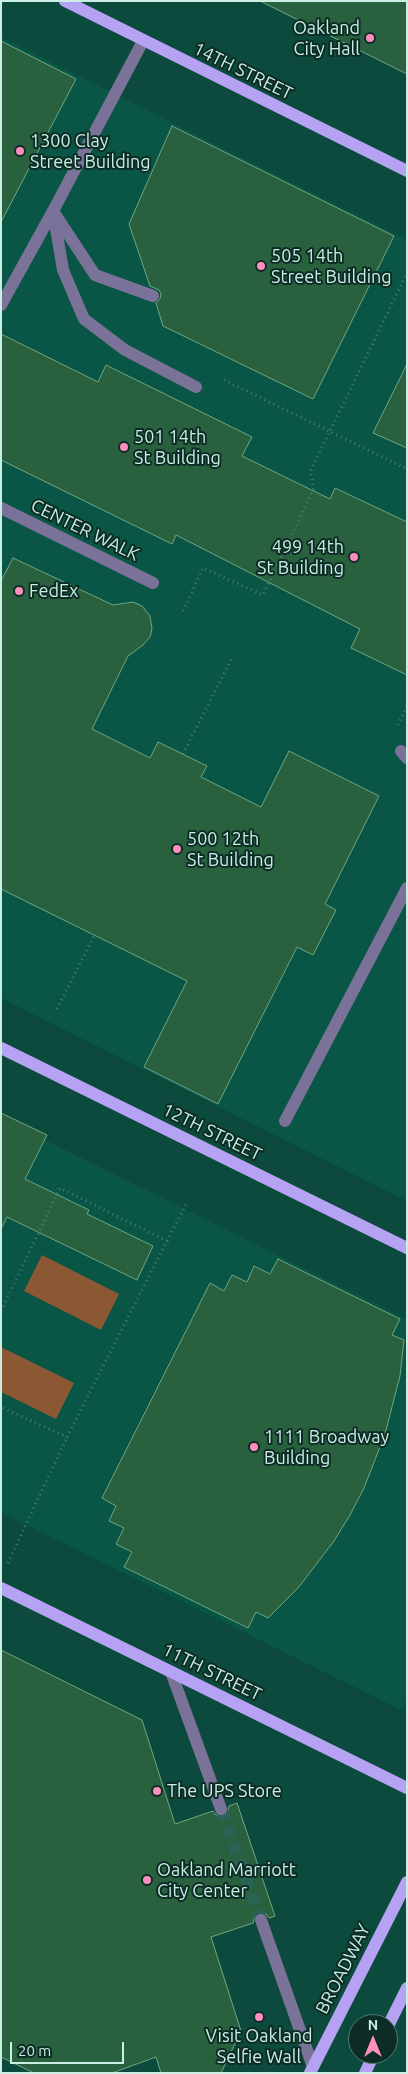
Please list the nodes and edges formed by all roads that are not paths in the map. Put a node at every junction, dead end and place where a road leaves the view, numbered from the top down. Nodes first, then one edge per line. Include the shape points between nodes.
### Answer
1 (65, 1) edge
2 (143, 41) junction
3 (407, 171) edge
4 (53, 211) junction
5 (153, 296) dead end
6 (1, 305) edge
7 (196, 387) dead end
8 (1, 508) edge
9 (153, 583) dead end
10 (407, 888) edge
11 (1, 1048) edge
12 (285, 1122) dead end
13 (407, 1248) edge
14 (1, 1588) edge
15 (171, 1672) junction
16 (407, 1788) edge
17 (221, 1809) tunnel mouth
18 (407, 1882) edge
19 (261, 1920) tunnel mouth
20 (407, 1988) edge
21 (394, 2014) edge
22 (312, 2070) edge

1 - 2 main road, 14TH STREET
2 - 3 main road, 14TH STREET
2 - 4 street
4 - 5 street via 95,275
4 - 6 street
4 - 7 street via 63,270 84,319 125,350
8 - 9 street, CENTER WALK
10 - 12 street
11 - 13 main road, 12TH STREET
14 - 15 main road, 11TH STREET
15 - 16 main road, 11TH STREET
15 - 17 street
18 - 22 main road, BROADWAY
19 - 22 street
20 - 21 main road

